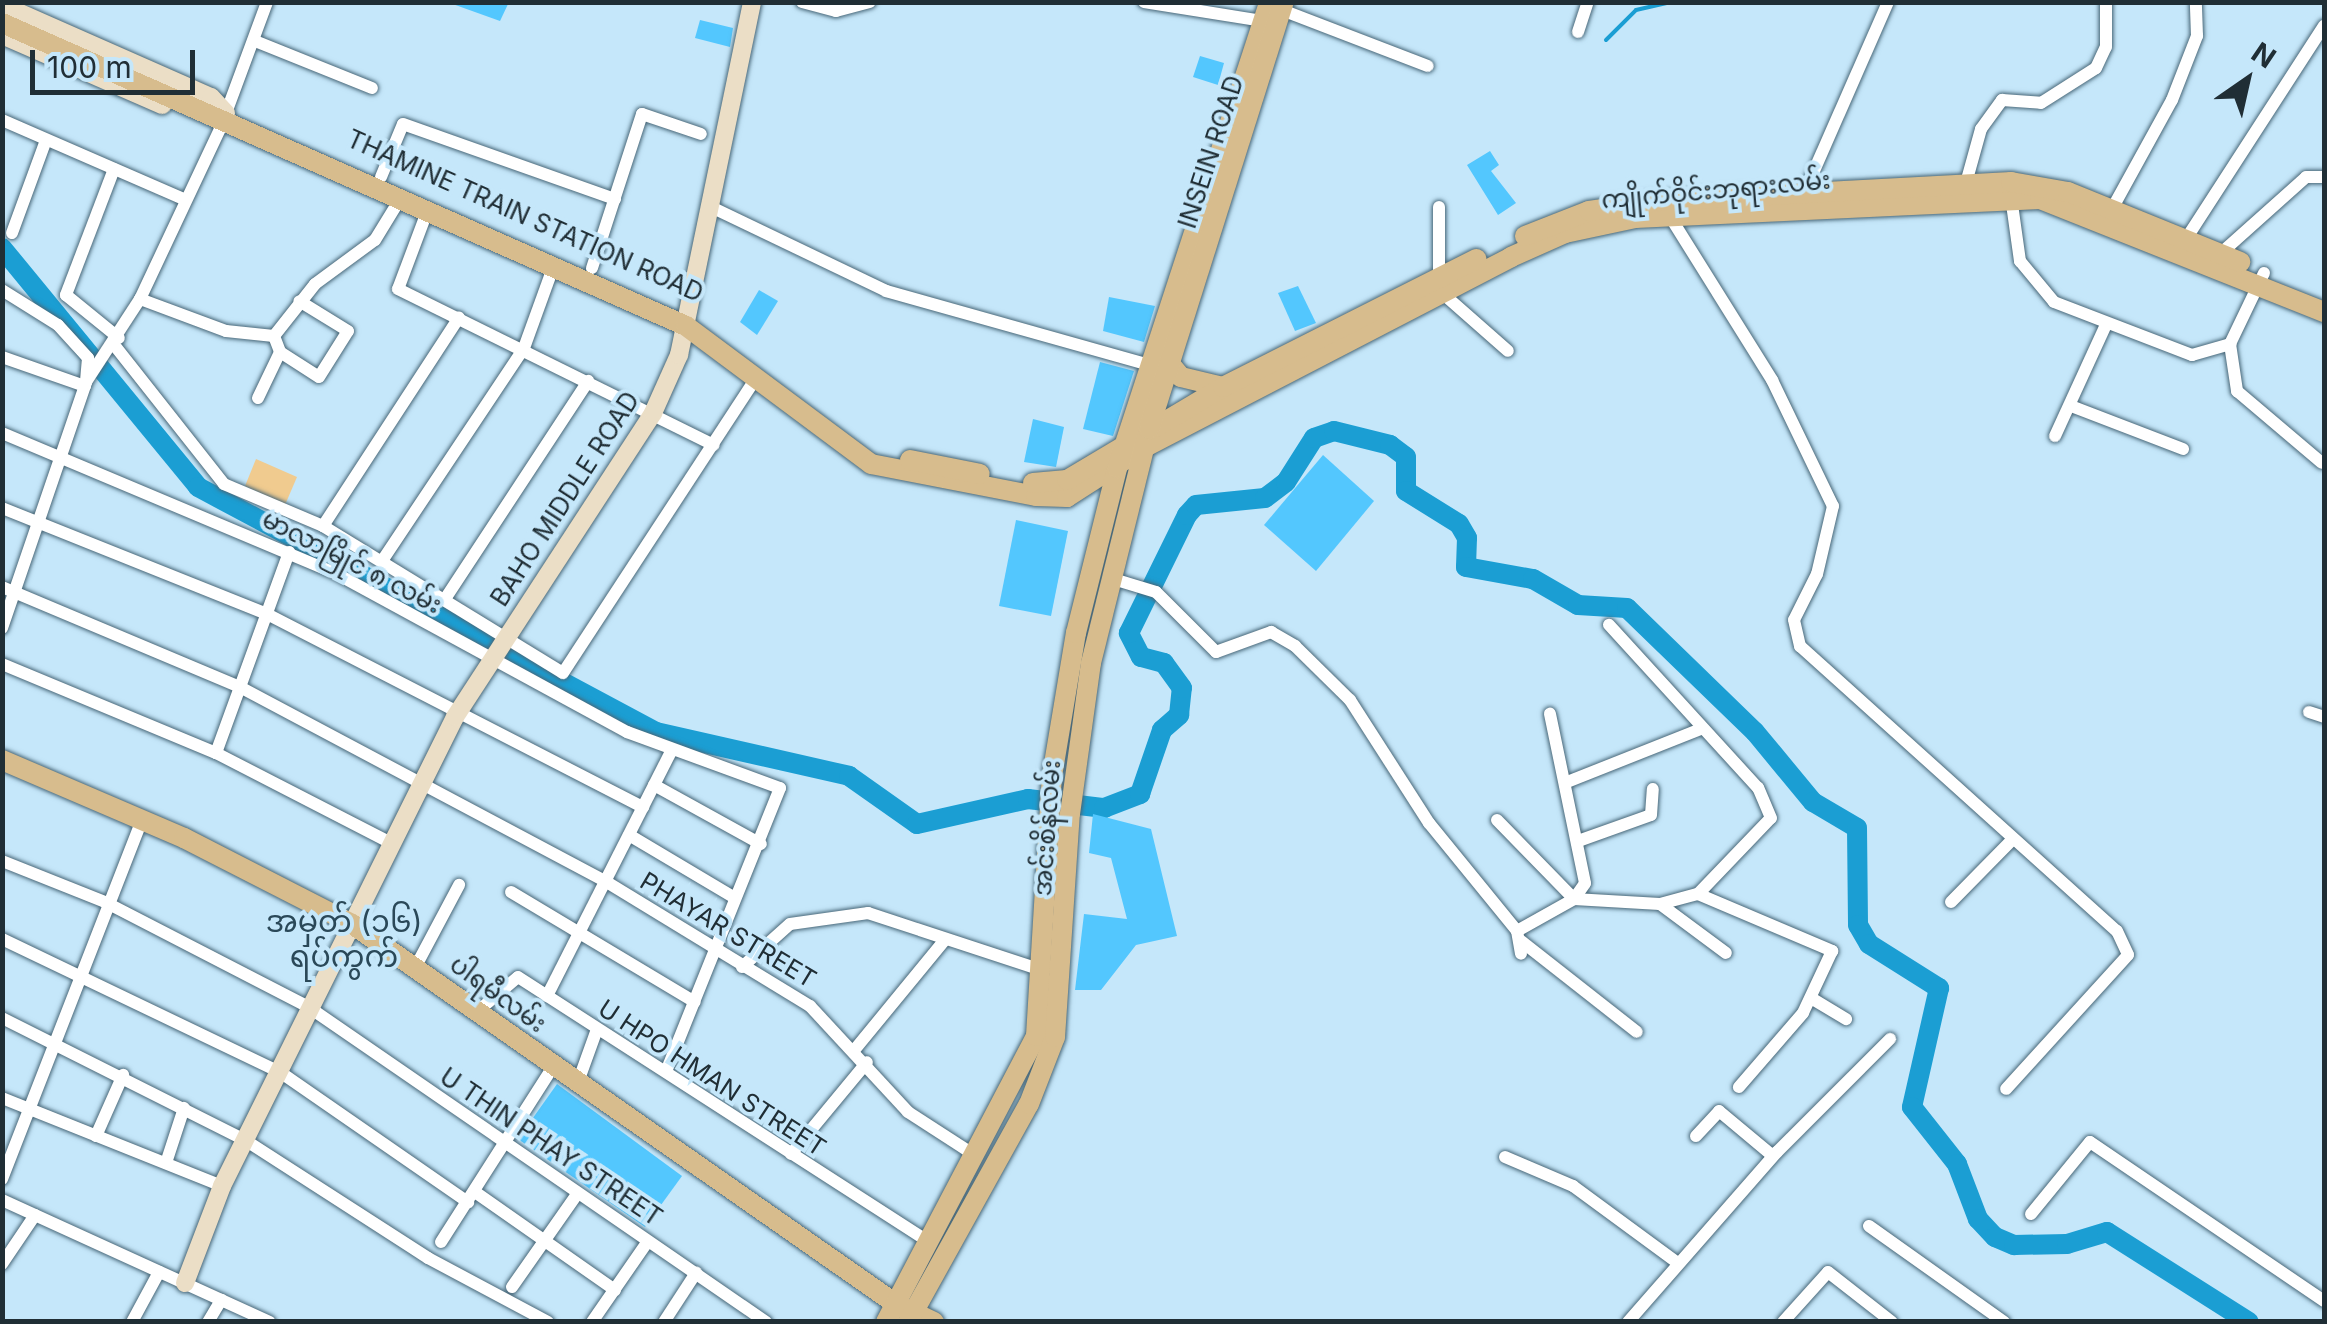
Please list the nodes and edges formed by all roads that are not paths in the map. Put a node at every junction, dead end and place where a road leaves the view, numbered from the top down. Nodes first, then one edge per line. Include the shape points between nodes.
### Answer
1 (267, 2) edge
2 (752, 2) edge
3 (802, 2) edge
4 (870, 2) edge
5 (1144, 2) edge
6 (1588, 2) edge
7 (1888, 2) edge
8 (2106, 2) edge
9 (2196, 2) edge
10 (2, 4) edge
11 (1275, 9) edge
12 (2, 24) edge
13 (2324, 26) edge
14 (1578, 32) dead end
15 (2, 35) edge
16 (255, 40) junction
17 (1428, 66) dead end
18 (372, 88) dead end
19 (224, 119) junction
20 (2, 120) edge
21 (701, 134) dead end
22 (46, 140) junction
23 (114, 169) junction
24 (2324, 176) edge
25 (382, 177) junction
26 (1966, 183) junction
27 (2011, 190) junction
28 (404, 197) junction
29 (1807, 197) junction
30 (184, 199) junction
31 (615, 199) junction
32 (710, 207) junction
33 (1439, 208) dead end
34 (1664, 208) junction
35 (2112, 209) junction
36 (427, 212) junction
37 (12, 233) dead end
38 (2182, 245) junction
39 (2220, 254) junction
40 (573, 267) junction
41 (2260, 279) junction
42 (1440, 284) junction
43 (2, 290) edge
44 (2324, 298) edge
45 (140, 299) junction
46 (299, 301) junction
47 (2324, 312) edge
48 (459, 316) junction
49 (1186, 316) joint
50 (687, 318) junction
51 (2105, 327) junction
52 (274, 336) junction
53 (2230, 344) junction
54 (114, 346) junction
55 (524, 348) junction
56 (1508, 350) dead end
57 (280, 352) junction
58 (2, 356) edge
59 (1161, 365) junction
60 (756, 377) junction
61 (89, 380) junction
62 (588, 382) junction
63 (1223, 388) junction
64 (258, 398) dead end
65 (2071, 406) junction
66 (653, 414) junction
67 (2, 433) edge
68 (2055, 436) dead end
69 (1139, 440) junction
70 (712, 445) junction
71 (2183, 449) dead end
72 (64, 454) junction
73 (2322, 463) dead end
74 (1118, 468) junction
75 (1067, 498) junction
76 (2, 508) edge
77 (40, 522) junction
78 (323, 526) junction
79 (1102, 530) junction
80 (289, 552) junction
81 (382, 562) junction
82 (1110, 578) junction
83 (9, 589) edge
84 (446, 598) junction
85 (267, 614) junction
86 (1610, 625) dead end
87 (2, 628) edge
88 (505, 639) junction
89 (491, 661) junction
90 (2, 664) edge
91 (238, 686) junction
92 (2309, 712) dead end
93 (1550, 714) dead end
94 (455, 716) junction
95 (2324, 717) edge
96 (1701, 729) junction
97 (672, 750) junction
98 (216, 753) junction
99 (2, 760) edge
100 (423, 782) junction
101 (1567, 782) junction
102 (654, 784) junction
103 (1062, 788) junction
104 (1653, 788) dead end
105 (643, 807) junction
106 (142, 820) junction
107 (1496, 820) dead end
108 (629, 835) junction
109 (1581, 840) junction
110 (2013, 840) junction
111 (392, 843) junction
112 (761, 844) junction
113 (2, 861) edge
114 (605, 882) junction
115 (458, 885) dead end
116 (511, 892) dead end
117 (1698, 894) junction
118 (735, 898) junction
119 (1574, 899) junction
120 (106, 902) junction
121 (1951, 902) dead end
122 (1660, 904) junction
123 (352, 924) junction
124 (579, 932) junction
125 (2, 938) edge
126 (1055, 938) junction
127 (944, 941) junction
128 (1520, 942) junction
129 (712, 949) junction
130 (1726, 953) dead end
131 (416, 966) junction
132 (742, 967) junction
133 (80, 971) junction
134 (1044, 971) junction
135 (546, 996) junction
136 (1811, 998) junction
137 (695, 1002) junction
138 (310, 1008) junction
139 (478, 1011) junction
140 (2, 1018) edge
141 (1846, 1019) dead end
142 (596, 1032) junction
143 (1637, 1032) dead end
144 (56, 1039) junction
145 (1890, 1039) dead end
146 (856, 1048) junction
147 (866, 1062) junction
148 (554, 1066) junction
149 (667, 1070) junction
150 (280, 1072) junction
151 (123, 1075) junction
152 (578, 1082) junction
153 (1739, 1087) dead end
154 (2006, 1089) dead end
155 (2, 1098) edge
156 (184, 1108) junction
157 (30, 1109) junction
158 (96, 1136) junction
159 (1696, 1136) dead end
160 (245, 1140) junction
161 (506, 1143) junction
162 (791, 1154) junction
163 (1773, 1156) junction
164 (978, 1157) junction
165 (1504, 1157) dead end
166 (166, 1163) junction
167 (2, 1179) edge
168 (222, 1186) junction
169 (577, 1194) junction
170 (471, 1197) junction
171 (2, 1200) edge
172 (2031, 1214) dead end
173 (35, 1215) junction
174 (1869, 1226) dead end
175 (541, 1241) junction
176 (648, 1241) junction
177 (442, 1242) dead end
178 (930, 1244) junction
179 (1678, 1263) junction
180 (2, 1264) edge
181 (158, 1272) junction
182 (696, 1273) junction
183 (185, 1284) junction
184 (512, 1287) dead end
185 (616, 1290) junction
186 (221, 1300) junction
187 (2324, 1301) edge
188 (901, 1314) edge
189 (1997, 1319) edge
190 (132, 1322) edge
191 (208, 1322) edge
192 (270, 1322) edge
193 (548, 1322) edge
194 (592, 1322) edge
195 (664, 1322) edge
196 (766, 1322) edge
197 (934, 1322) edge
198 (1628, 1322) edge
199 (1783, 1322) edge
200 (1892, 1322) edge

1 - 16 street
2 - 32 street, BAHO MIDDLE ROAD
3 - 4 street via 836,11
5 - 11 street
6 - 14 street
7 - 29 street
8 - 26 street via 2106,47 2096,68 2041,103 2002,100 1982,130
9 - 35 street via 2197,36 2172,100
10 - 19 street via 211,97
11 - 17 street
11 - 49 main road, INSEIN ROAD
11 - 59 main road via 1177,289
12 - 19 main road, THAMINE TRAIN STATION ROAD
13 - 38 street
15 - 19 street
16 - 18 street
16 - 19 street
19 - 25 main road, THAMINE TRAIN STATION ROAD
19 - 28 main road, THAMINE TRAIN STATION ROAD
19 - 30 street
20 - 22 street
21 - 31 street via 642,114
22 - 23 street
22 - 37 street
23 - 30 street
23 - 54 street via 66,295
24 - 39 street via 2306,177
25 - 28 main road, THAMINE TRAIN STATION ROAD
25 - 31 street via 402,124
26 - 27 main road, ကျိုက်ဝိုင်းဘုရားလမ်း
26 - 29 main road, ကျိုက်ဝိုင်းဘုရားလမ်း
27 - 29 main road, ကျိုက်ဝိုင်းဘုရားလမ်း
27 - 35 main road, ကျိုက်ဝိုင်းဘုရားလမ်း
27 - 38 main road, ကျိုက်ဝိုင်းဘုရားလမ်း
27 - 51 street via 2020,261 2054,302
28 - 36 main road, THAMINE TRAIN STATION ROAD
28 - 40 main road, THAMINE TRAIN STATION ROAD
28 - 46 street via 375,240
29 - 34 main road, ကျိုက်ဝိုင်းဘုရားလမ်း
30 - 45 street
31 - 40 street
32 - 50 street, BAHO MIDDLE ROAD
32 - 59 street via 886,291
33 - 42 street
34 - 42 main road, ကျိုက်ဝိုင်းဘုရားလမ်း via 1564,233
34 - 110 street via 1772,380 1829,492 1833,506 1817,574 1794,620 1800,646
35 - 38 main road, ကျိုက်ဝိုင်းဘုရားလမ်း
36 - 40 main road, THAMINE TRAIN STATION ROAD
36 - 48 street via 398,289
38 - 39 main road, ကျိုက်ဝိုင်းဘုရားလမ်း
38 - 41 main road, ကျိုက်ဝိုင်းဘုရားလမ်း
39 - 41 main road, ကျိုက်ဝိုင်းဘုရားလမ်း
40 - 50 main road, THAMINE TRAIN STATION ROAD
40 - 55 street
41 - 44 main road, ကျိုက်ဝိုင်းဘုရားလမ်း
41 - 47 main road, ကျိုက်ဝိုင်းဘုရားလမ်း
41 - 53 street
42 - 56 street
42 - 63 main road, ကျိုက်ဝိုင်းဘုရားလမ်း
42 - 69 main road, ကျိုက်ဝိုင်းဘုရားလမ်း
43 - 61 street via 58,325 88,358
45 - 52 street via 226,331
45 - 54 street
46 - 52 street
46 - 57 street via 348,332 319,376
48 - 55 street
48 - 78 street
49 - 59 main road, အင်းစိန်လမ်း
50 - 60 main road, THAMINE TRAIN STATION ROAD
50 - 66 street, BAHO MIDDLE ROAD
50 - 69 main road, THAMINE TRAIN STATION ROAD via 876,454 1054,486
51 - 53 street via 2192,355
51 - 65 street
52 - 57 street
53 - 73 street via 2240,398
54 - 61 street
54 - 78 street via 202,466 224,484
55 - 62 street
55 - 81 street
57 - 64 street
58 - 61 street
59 - 63 main road via 1180,378
59 - 69 main road, အင်းစိန်လမ်း
60 - 70 street
60 - 75 main road, THAMINE TRAIN STATION ROAD via 871,464
61 - 72 street
62 - 66 street
62 - 84 street
63 - 69 main road, ကျိုက်ဝိုင်းဘုရားလမ်း
65 - 68 street
65 - 71 street
66 - 70 street
66 - 88 street, BAHO MIDDLE ROAD
67 - 72 street, မာလာမြိုင် ၈ လမ်း
69 - 74 main road, အင်းစိန်လမ်း
69 - 82 main road, အင်းစိန်လမ်း
70 - 88 street via 568,673
72 - 77 street
72 - 80 street, မာလာမြိုင် ၈ လမ်း
74 - 75 main road
74 - 79 main road, အင်းစိန်လမ်း
75 - 79 main road
76 - 77 street
77 - 83 street
77 - 85 street
78 - 81 street
79 - 103 main road, အင်းစိန်လမ်း
80 - 85 street
80 - 89 street, မာလာမြိုင် ၈ လမ်း
81 - 84 street
82 - 103 main road, အင်းစိန်လမ်း
82 - 128 street via 1156,592 1216,652 1270,632 1295,646 1339,686 1429,823
83 - 87 street
83 - 91 street, PHAYAR STREET
84 - 88 street
85 - 91 street
85 - 94 street
86 - 96 street
88 - 89 street, BAHO MIDDLE ROAD
89 - 94 street, BAHO MIDDLE ROAD
89 - 97 street, မာလာမြိုင် ၈ လမ်း
90 - 98 street
91 - 98 street
91 - 100 street, PHAYAR STREET
92 - 95 street
93 - 101 street
94 - 100 street, BAHO MIDDLE ROAD
94 - 105 street
96 - 101 street
96 - 117 street via 1772,811
97 - 102 street
97 - 112 street, မာလာမြိုင် ၈ လမ်း via 782,790
98 - 111 street
99 - 106 main road, ပါရမီလမ်း
100 - 111 street, BAHO MIDDLE ROAD
100 - 114 street, PHAYAR STREET
101 - 109 street
102 - 105 street
102 - 112 street
103 - 126 main road, အင်းစိန်လမ်း
104 - 109 street via 1652,815
105 - 108 street
106 - 120 street
106 - 123 main road, ပါရမီလမ်း
107 - 119 street
108 - 114 street
108 - 118 street
109 - 119 street via 1584,883
110 - 121 street
110 - 154 street via 2116,932 2128,955
111 - 123 street, BAHO MIDDLE ROAD
112 - 118 street
113 - 120 street, U THIN PHAY STREET
114 - 124 street
114 - 129 street, PHAYAR STREET
115 - 131 street
116 - 124 street
117 - 122 street
117 - 136 street via 1827,945 1832,967
118 - 129 street
119 - 122 street
119 - 128 street
120 - 133 street
120 - 138 street, U THIN PHAY STREET
122 - 130 street
123 - 131 main road, ပါရမီလမ်း
123 - 138 street, BAHO MIDDLE ROAD
124 - 135 street
124 - 137 street
125 - 133 street
126 - 134 main road, အင်းစိန်လမ်း
126 - 188 main road, အင်းစိန်လမ်း via 1055,1037 1029,1104
127 - 132 street via 868,913 814,914 790,924
127 - 134 street
127 - 146 street
128 - 143 street
129 - 132 street, PHAYAR STREET
129 - 137 street
131 - 139 main road, ပါရမီလမ်း
132 - 146 street, PHAYAR STREET via 810,1006
133 - 144 street
133 - 150 street
134 - 164 main road, အင်းစိန်လမ်း via 1030,1054
135 - 139 street, U HPO HMAN STREET via 515,977
135 - 142 street, U HPO HMAN STREET
136 - 141 street
136 - 153 street
137 - 149 street
138 - 150 street, BAHO MIDDLE ROAD
138 - 161 street, U THIN PHAY STREET
139 - 148 main road, ပါရမီလမ်း
140 - 144 street
142 - 149 street, U HPO HMAN STREET
142 - 152 street
144 - 151 street
144 - 157 street
145 - 163 street
146 - 147 street, PHAYAR STREET
147 - 162 street
147 - 164 street, PHAYAR STREET via 908,1112
148 - 152 main road, ပါရမီလမ်း
148 - 161 street
149 - 162 street, U HPO HMAN STREET
150 - 160 street, BAHO MIDDLE ROAD
150 - 170 street
151 - 156 street
151 - 158 street
152 - 188 main road, ပါရမီလမ်း
155 - 157 street
156 - 160 street
156 - 166 street
157 - 158 street
157 - 167 street
158 - 166 street
159 - 163 street via 1720,1111
160 - 168 street, BAHO MIDDLE ROAD
160 - 193 street via 428,1258
161 - 169 street, U THIN PHAY STREET
161 - 170 street
162 - 178 street, U HPO HMAN STREET
163 - 179 street
164 - 178 main road, အင်းစိန်လမ်း
165 - 179 street via 1573,1186
166 - 168 street
168 - 183 street, BAHO MIDDLE ROAD
169 - 175 street
169 - 176 street, U THIN PHAY STREET
170 - 175 street
170 - 177 street
171 - 173 street
172 - 187 street via 2090,1142
173 - 180 street
173 - 181 street
174 - 189 street
175 - 184 street
175 - 185 street
176 - 182 street, U THIN PHAY STREET
176 - 185 street
178 - 188 main road, အင်းစိန်လမ်း
179 - 198 street
181 - 183 street
181 - 190 street
182 - 195 street
182 - 196 street, U THIN PHAY STREET
183 - 186 street
185 - 194 street
186 - 191 street
186 - 192 street
188 - 197 main road, ပါရမီလမ်း
199 - 200 street via 1828,1272

